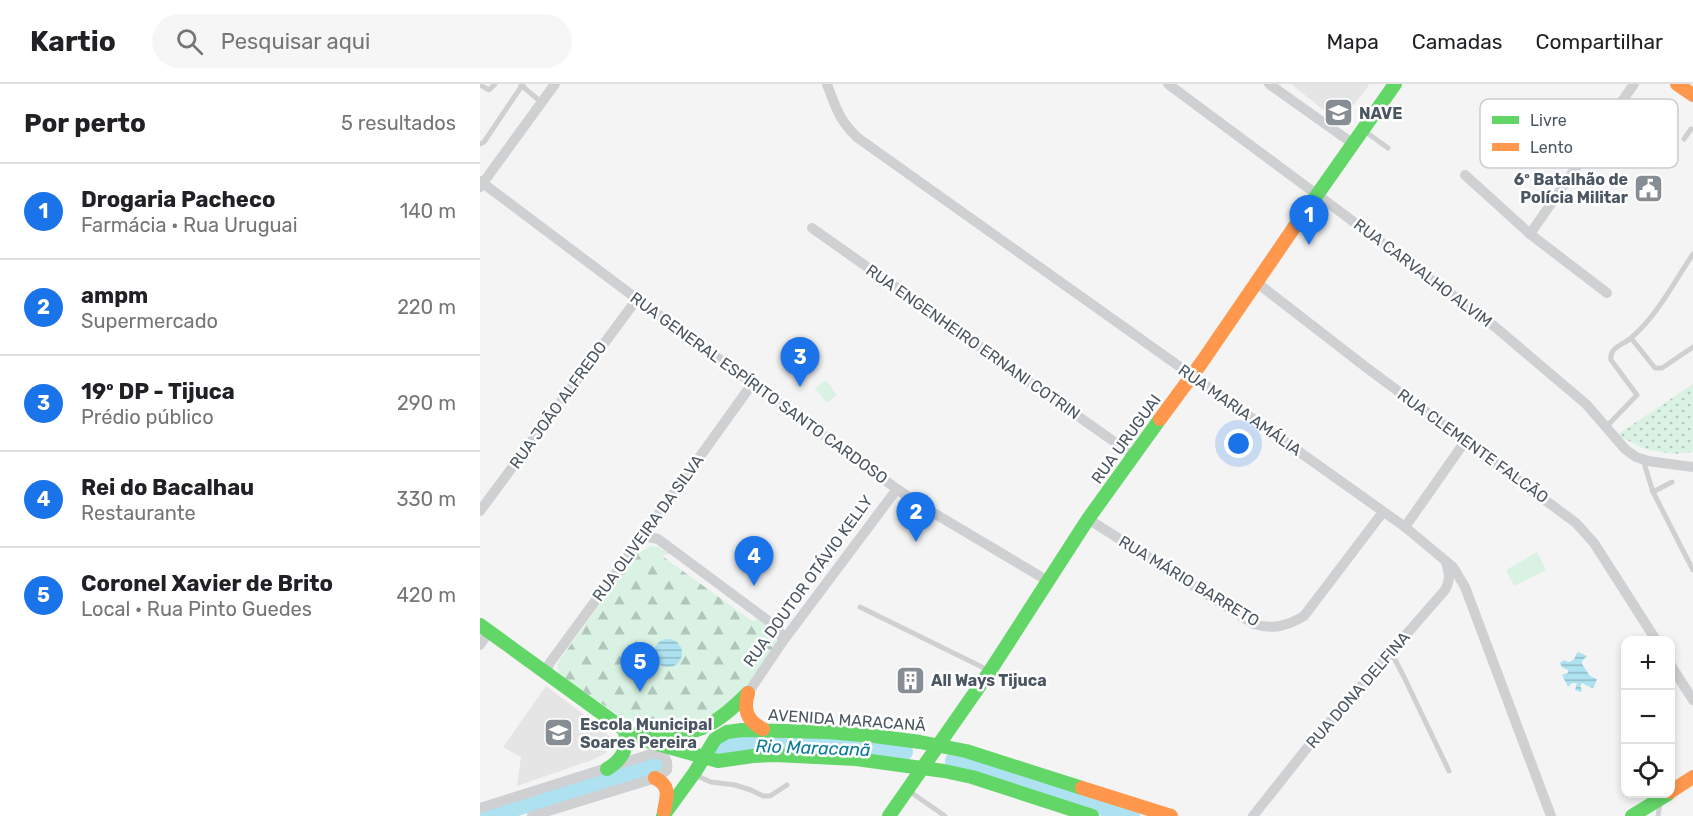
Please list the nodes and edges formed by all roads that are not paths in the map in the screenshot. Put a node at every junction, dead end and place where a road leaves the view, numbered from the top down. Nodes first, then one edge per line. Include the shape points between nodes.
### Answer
1 (495, 84) edge
2 (521, 84) edge
3 (555, 84) edge
4 (827, 84) edge
5 (1168, 84) edge
6 (1269, 84) edge
7 (1395, 84) edge
8 (1634, 84) edge
9 (1677, 84) edge
10 (480, 86) edge
11 (1693, 95) edge
12 (1624, 99) edge
13 (542, 103) junction
14 (1362, 129) junction
15 (1691, 129) dead end
16 (1684, 139) dead end
17 (1352, 143) junction
18 (480, 144) edge
19 (1388, 148) dead end
20 (1576, 168) edge
21 (1465, 175) dead end
22 (481, 183) edge
23 (1317, 193) junction
24 (812, 228) dead end
25 (1530, 234) junction
26 (1693, 254) edge
27 (1256, 282) junction
28 (1607, 293) dead end
29 (637, 299) junction
30 (1631, 338) junction
31 (1693, 347) edge
32 (1192, 376) junction
33 (752, 384) junction
34 (1606, 427) junction
35 (1466, 440) junction
36 (1133, 455) junction
37 (1639, 458) junction
38 (1693, 467) edge
39 (1672, 482) dead end
40 (897, 489) junction
41 (1653, 492) junction
42 (480, 511) edge
43 (1383, 512) junction
44 (1088, 519) junction
45 (1405, 527) junction
46 (643, 536) junction
47 (1690, 559) edge
48 (1446, 561) junction
49 (1693, 570) edge
50 (1048, 581) junction
51 (860, 607) dead end
52 (485, 629) edge
53 (1653, 636) edge
54 (783, 641) junction
55 (480, 645) edge
56 (1390, 652) junction
57 (990, 671) junction
58 (1675, 671) edge
59 (546, 673) junction
60 (748, 693) junction
61 (1693, 700) edge
62 (623, 728) junction
63 (763, 729) junction
64 (938, 744) junction
65 (704, 758) junction
66 (924, 767) junction
67 (607, 769) junction
68 (1449, 771) dead end
69 (694, 774) junction
70 (1693, 777) edge
71 (655, 778) junction
72 (787, 785) dead end
73 (1675, 788) edge
74 (908, 790) junction
75 (1660, 798) edge
76 (1665, 798) edge
77 (480, 808) edge
78 (544, 814) edge
79 (663, 815) edge
80 (1088, 815) edge
81 (532, 816) edge
82 (889, 816) edge
83 (945, 816) edge
84 (1171, 816) edge
85 (1253, 816) edge
86 (1551, 816) edge
87 (1632, 816) edge
88 (1658, 816) edge

1 - 10 lane via 489,90
2 - 13 lane
2 - 18 lane
3 - 13 street
4 - 32 street, RUA MARIA AMÁLIA via 840,116 858,138
5 - 23 street, RUA CARVALHO ALVIM
6 - 17 street
7 - 14 main road, RUA URUGUAI
8 - 12 street
9 - 11 main road
13 - 22 street
14 - 17 main road, RUA URUGUAI
14 - 19 lane
15 - 16 lane
17 - 23 main road, RUA URUGUAI
20 - 25 street
21 - 25 street
22 - 29 street, RUA GENERAL ESPÍRITO SANTO CARDOSO
23 - 27 main road, RUA URUGUAI
23 - 34 street, RUA CARVALHO ALVIM via 1494,326 1586,404
24 - 36 street, RUA ENGENHEIRO ERNANI COTRIN
25 - 28 street
26 - 30 lane
27 - 32 main road, RUA URUGUAI
27 - 35 street, RUA CLEMENTE FALCÃO
29 - 33 street, RUA GENERAL ESPÍRITO SANTO CARDOSO
29 - 42 street, RUA JOÃO ALFREDO
30 - 31 lane via 1658,369
30 - 34 lane via 1610,355 1637,395
32 - 36 main road, RUA URUGUAI
32 - 43 street, RUA MARIA AMÁLIA
33 - 40 street, RUA GENERAL ESPÍRITO SANTO CARDOSO
33 - 46 street, RUA OLIVEIRA DA SILVA
34 - 37 street, RUA CARVALHO ALVIM via 1625,449
35 - 45 street
35 - 53 street, RUA CLEMENTE FALCÃO via 1582,529
36 - 44 main road, RUA URUGUAI
37 - 38 street
37 - 41 lane
39 - 41 lane
40 - 50 street, RUA GENERAL ESPÍRITO SANTO CARDOSO
40 - 54 street, RUA DOUTOR OTÁVIO KELLY
41 - 47 lane
43 - 44 street, RUA MÁRIO BARRETO via 1304,616 1282,627 1267,628 1254,624
43 - 45 street, RUA MARIA AMÁLIA
44 - 50 main road, RUA URUGUAI
45 - 48 street, RUA MARIA AMÁLIA
46 - 54 street via 658,539 778,628
46 - 59 street, RUA OLIVEIRA DA SILVA
47 - 49 lane
48 - 56 street, RUA DONA DELFINA via 1449,582 1445,590
48 - 86 street, RUA MARIA AMÁLIA via 1465,587
50 - 57 main road, RUA URUGUAI
51 - 57 lane
52 - 55 street
52 - 59 main road
54 - 60 street, RUA DOUTOR OTÁVIO KELLY
56 - 68 lane
56 - 85 street, RUA DONA DELFINA
57 - 64 main road, RUA URUGUAI
58 - 61 street
59 - 62 main road
60 - 62 main road via 720,720 692,733 654,734
60 - 63 main road via 747,717
62 - 65 main road
62 - 67 main road via 627,742 624,754
63 - 64 main road, AVENIDA MARACANÃ
63 - 65 main road, AVENIDA MARACANÃ via 720,735
64 - 66 main road, RUA URUGUAI
64 - 84 main road, AVENIDA MARACANÃ
65 - 66 main road via 718,761 782,755
65 - 69 main road
66 - 74 main road, RUA URUGUAI
66 - 80 main road via 972,777
67 - 71 street via 659,753 668,768
67 - 77 street
69 - 72 lane via 763,796
69 - 79 main road
70 - 73 main road
71 - 78 street
71 - 79 main road via 666,788
74 - 82 main road, RUA URUGUAI
74 - 83 lane
75 - 87 main road
76 - 88 lane
78 - 81 street

